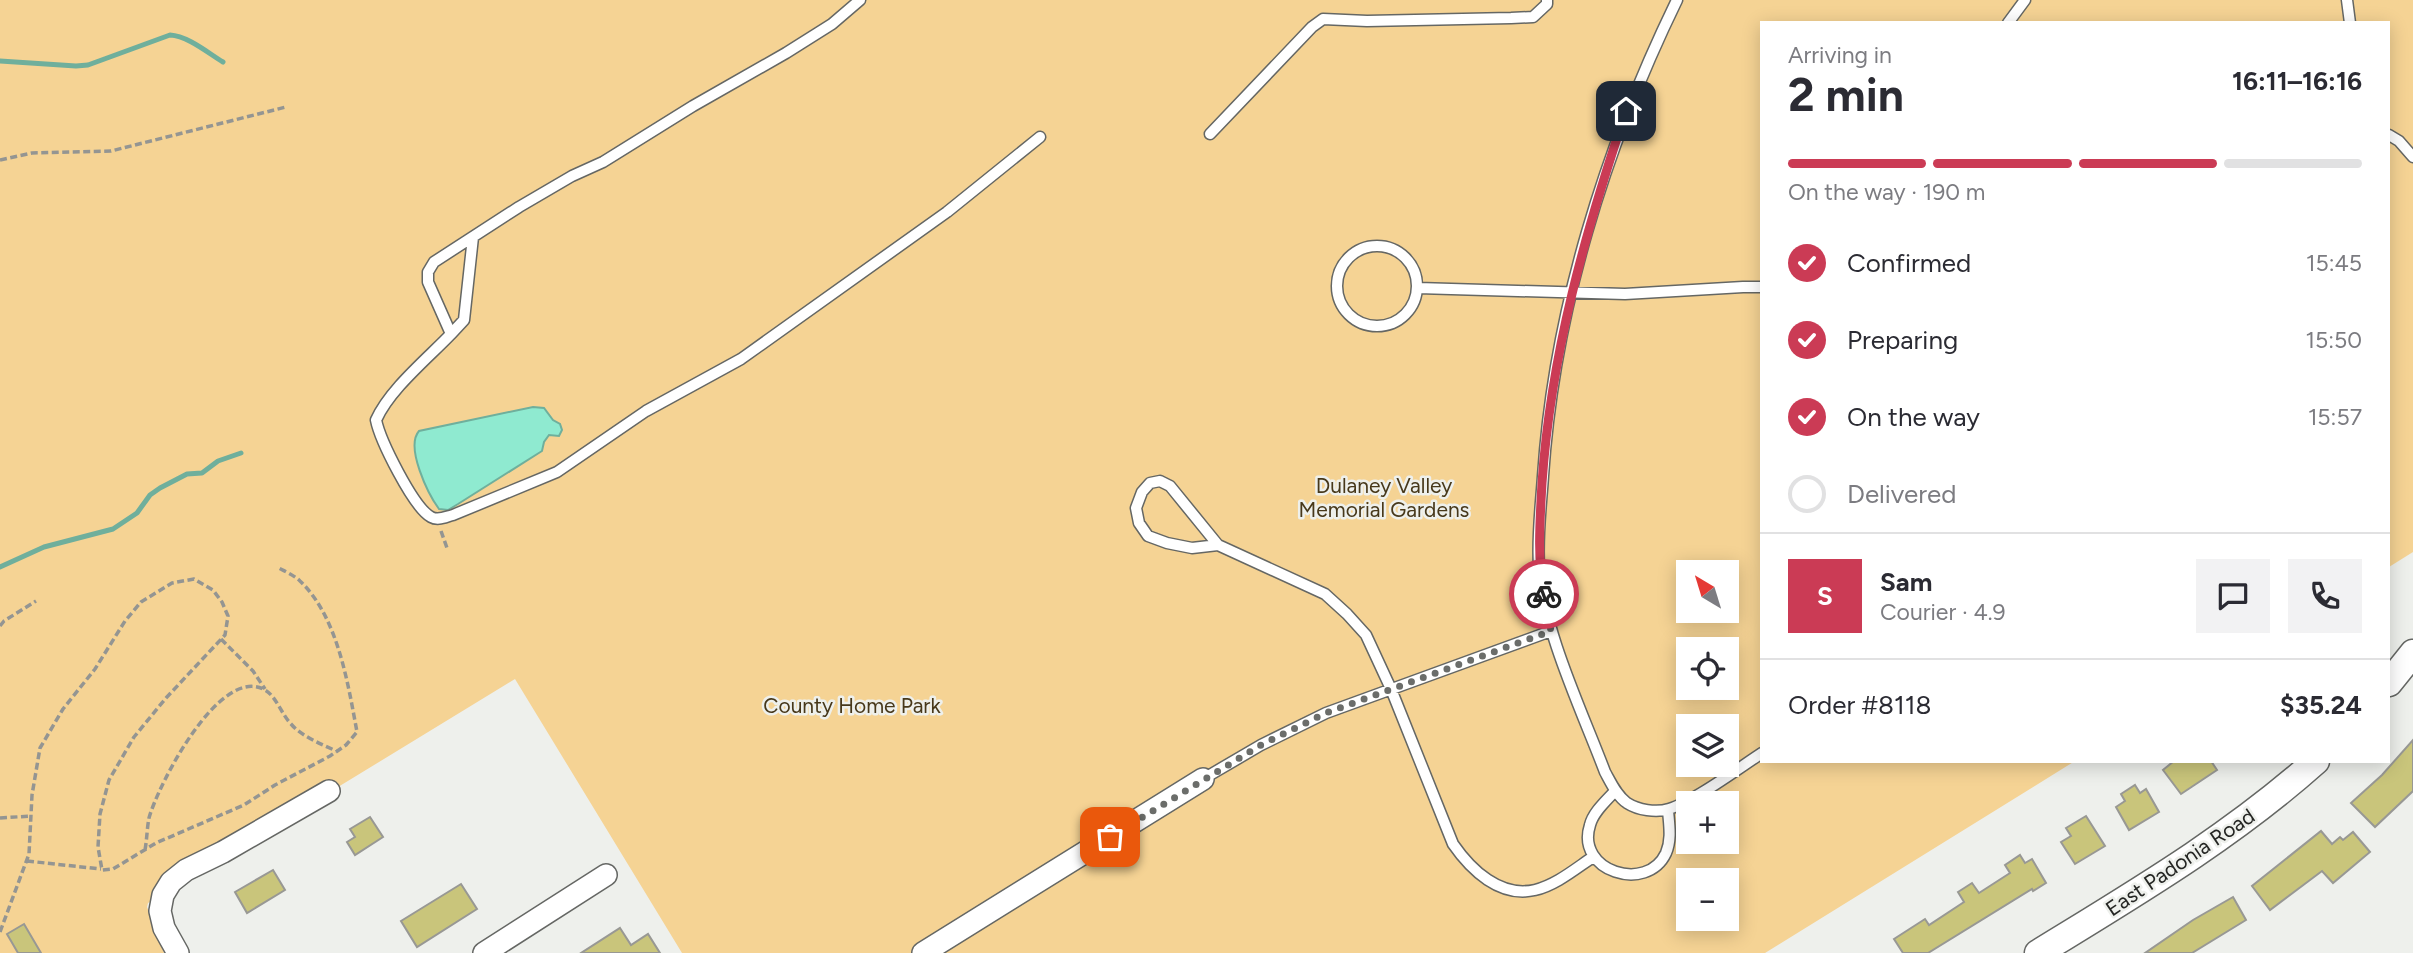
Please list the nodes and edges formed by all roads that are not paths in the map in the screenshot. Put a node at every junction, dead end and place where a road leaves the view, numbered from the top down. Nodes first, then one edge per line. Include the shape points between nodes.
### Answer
1 (860, 0) edge
2 (1547, 0) edge
3 (1677, 0) edge
4 (2025, 0) edge
5 (2347, 0) edge
6 (2009, 21) edge
7 (2350, 21) edge
8 (1210, 134) dead end
9 (2390, 136) edge
10 (1040, 137) dead end
11 (2413, 157) edge
12 (472, 237) junction
13 (1760, 287) edge
14 (1418, 288) junction
15 (1571, 294) junction
16 (451, 334) junction
17 (1218, 545) junction
18 (1551, 631) junction
19 (2413, 653) edge
20 (2390, 682) edge
21 (1391, 689) junction
22 (1760, 754) edge
23 (2314, 763) edge
24 (1203, 779) joint
25 (1615, 790) junction
26 (329, 791) dead end
27 (1668, 810) junction
28 (1593, 858) junction
29 (606, 875) dead end
30 (178, 953) edge
31 (484, 953) edge
32 (923, 953) edge
33 (2038, 953) edge

1 - 12 lane via 786,53
2 - 8 lane via 1532,17 1323,19
3 - 15 lane via 1626,111
4 - 6 lane
5 - 7 lane
9 - 11 lane
10 - 16 lane via 947,212 741,359 646,411 557,472 436,519 419,506 384,445 376,420 381,408
12 - 16 lane via 464,320
12 - 16 lane via 434,262 428,272
13 - 15 lane
14 - 14 lane via 1406,315 1375,327 1346,312 1336,288 1342,265 1353,254 1374,246 1399,252 1408,260
14 - 15 lane
15 - 18 lane via 1555,367 1539,521 1539,567
17 - 17 lane via 1192,548 1148,536 1136,508 1142,492 1150,483 1170,486
17 - 21 lane via 1325,594 1366,635
18 - 21 lane
18 - 25 lane
19 - 20 street
21 - 24 lane via 1326,713
21 - 28 lane via 1453,844 1474,870 1497,885 1535,890
22 - 27 lane
23 - 33 street, East Padonia Road via 2231,831
24 - 32 street
25 - 27 lane via 1645,810
25 - 28 lane via 1590,825 1588,842
26 - 30 street via 171,882 160,911
27 - 28 lane via 1665,854 1652,869 1621,874
29 - 31 street

